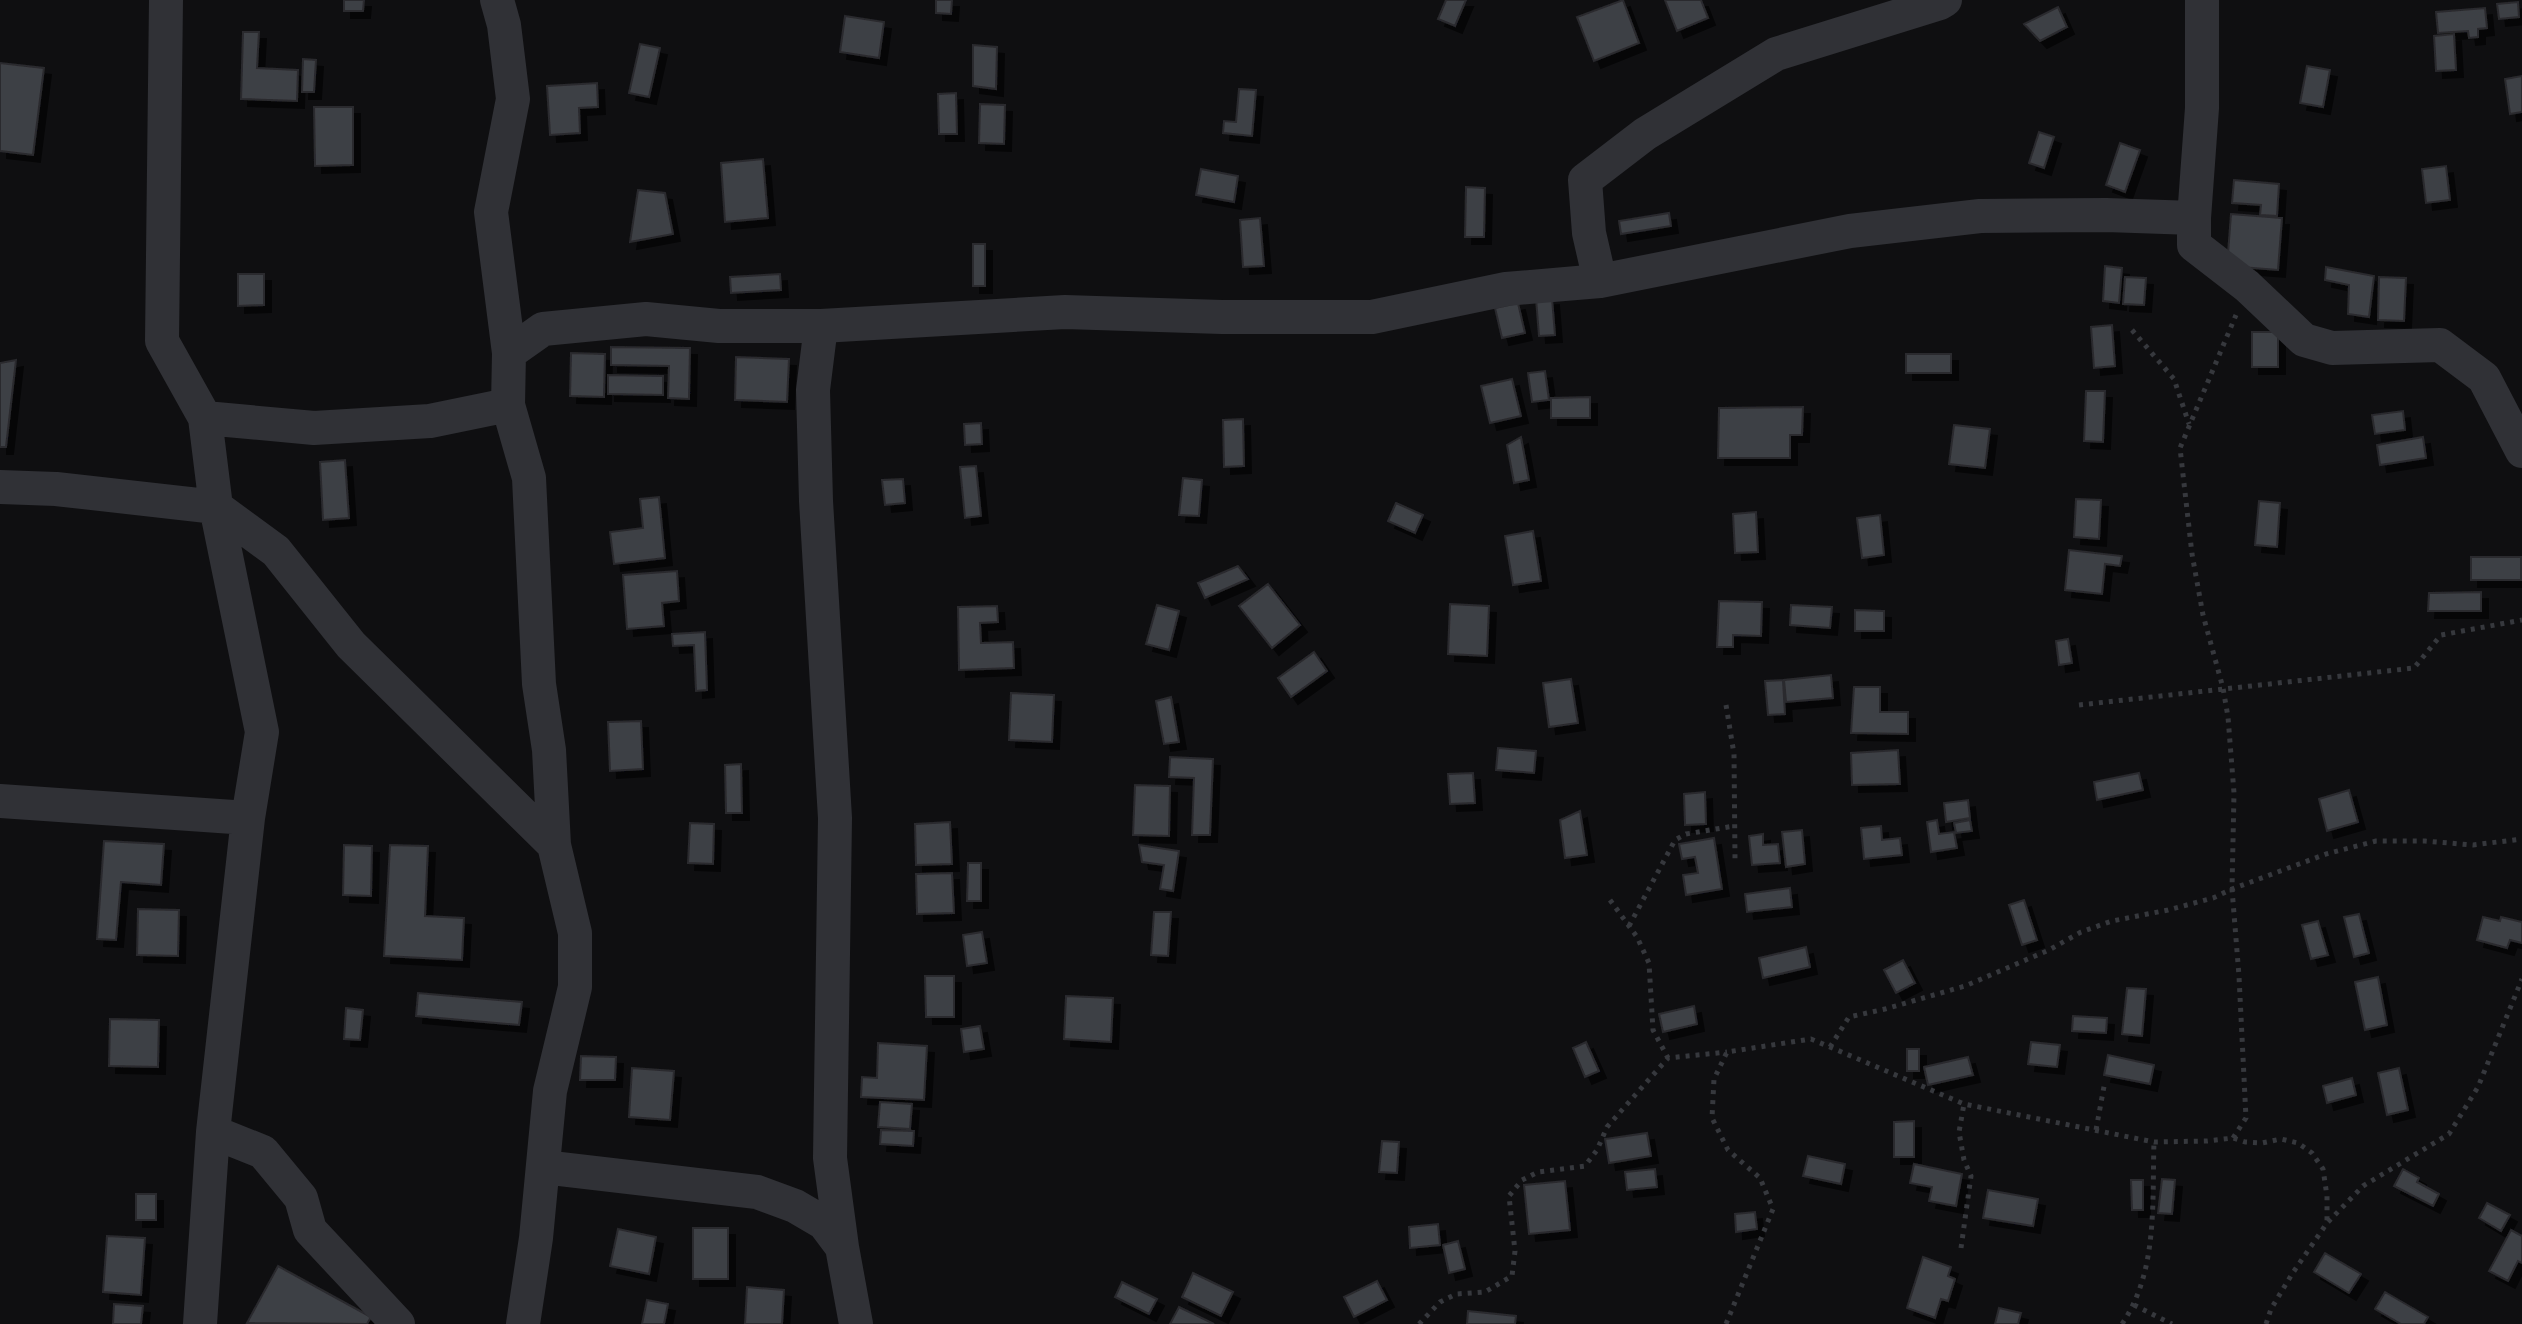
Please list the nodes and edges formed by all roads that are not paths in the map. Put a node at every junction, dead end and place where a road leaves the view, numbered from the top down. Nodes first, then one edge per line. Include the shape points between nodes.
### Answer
1 (166, 0) edge
2 (497, 0) edge
3 (1945, 0) edge
4 (2202, 0) edge
5 (2194, 218) junction
6 (1600, 281) junction
7 (821, 326) junction
8 (509, 353) junction
9 (508, 405) junction
10 (205, 418) junction
11 (2522, 451) edge
12 (0, 487) edge
13 (216, 507) junction
14 (0, 801) edge
15 (248, 818) junction
16 (554, 845) junction
17 (213, 1132) junction
18 (543, 1167) junction
19 (842, 1247) junction
20 (200, 1324) edge
21 (398, 1324) edge
22 (523, 1324) edge
23 (856, 1324) edge

1 - 10 street via 162,341
2 - 8 street via 513,99 491,212
3 - 6 street via 1776,54 1645,134 1585,180
4 - 5 street
5 - 6 street via 1980,216 1850,231
5 - 11 street via 2194,245 2304,340 2332,348 2440,345 2484,378
6 - 7 street via 1506,289 1372,317 1065,312
7 - 8 street via 719,326 646,319 543,329
7 - 19 street via 813,390 835,818 830,1158
8 - 9 street
9 - 10 street via 430,421 314,428
9 - 16 street via 529,478 539,684
10 - 13 street
12 - 13 street
13 - 15 street via 262,732
13 - 16 street via 276,551 351,645
14 - 15 street
15 - 17 street
16 - 18 street via 575,933 575,987 550,1091
17 - 20 street
17 - 21 street via 263,1152 301,1198 310,1230
18 - 19 street via 757,1192 824,1223
18 - 22 street
19 - 23 street

